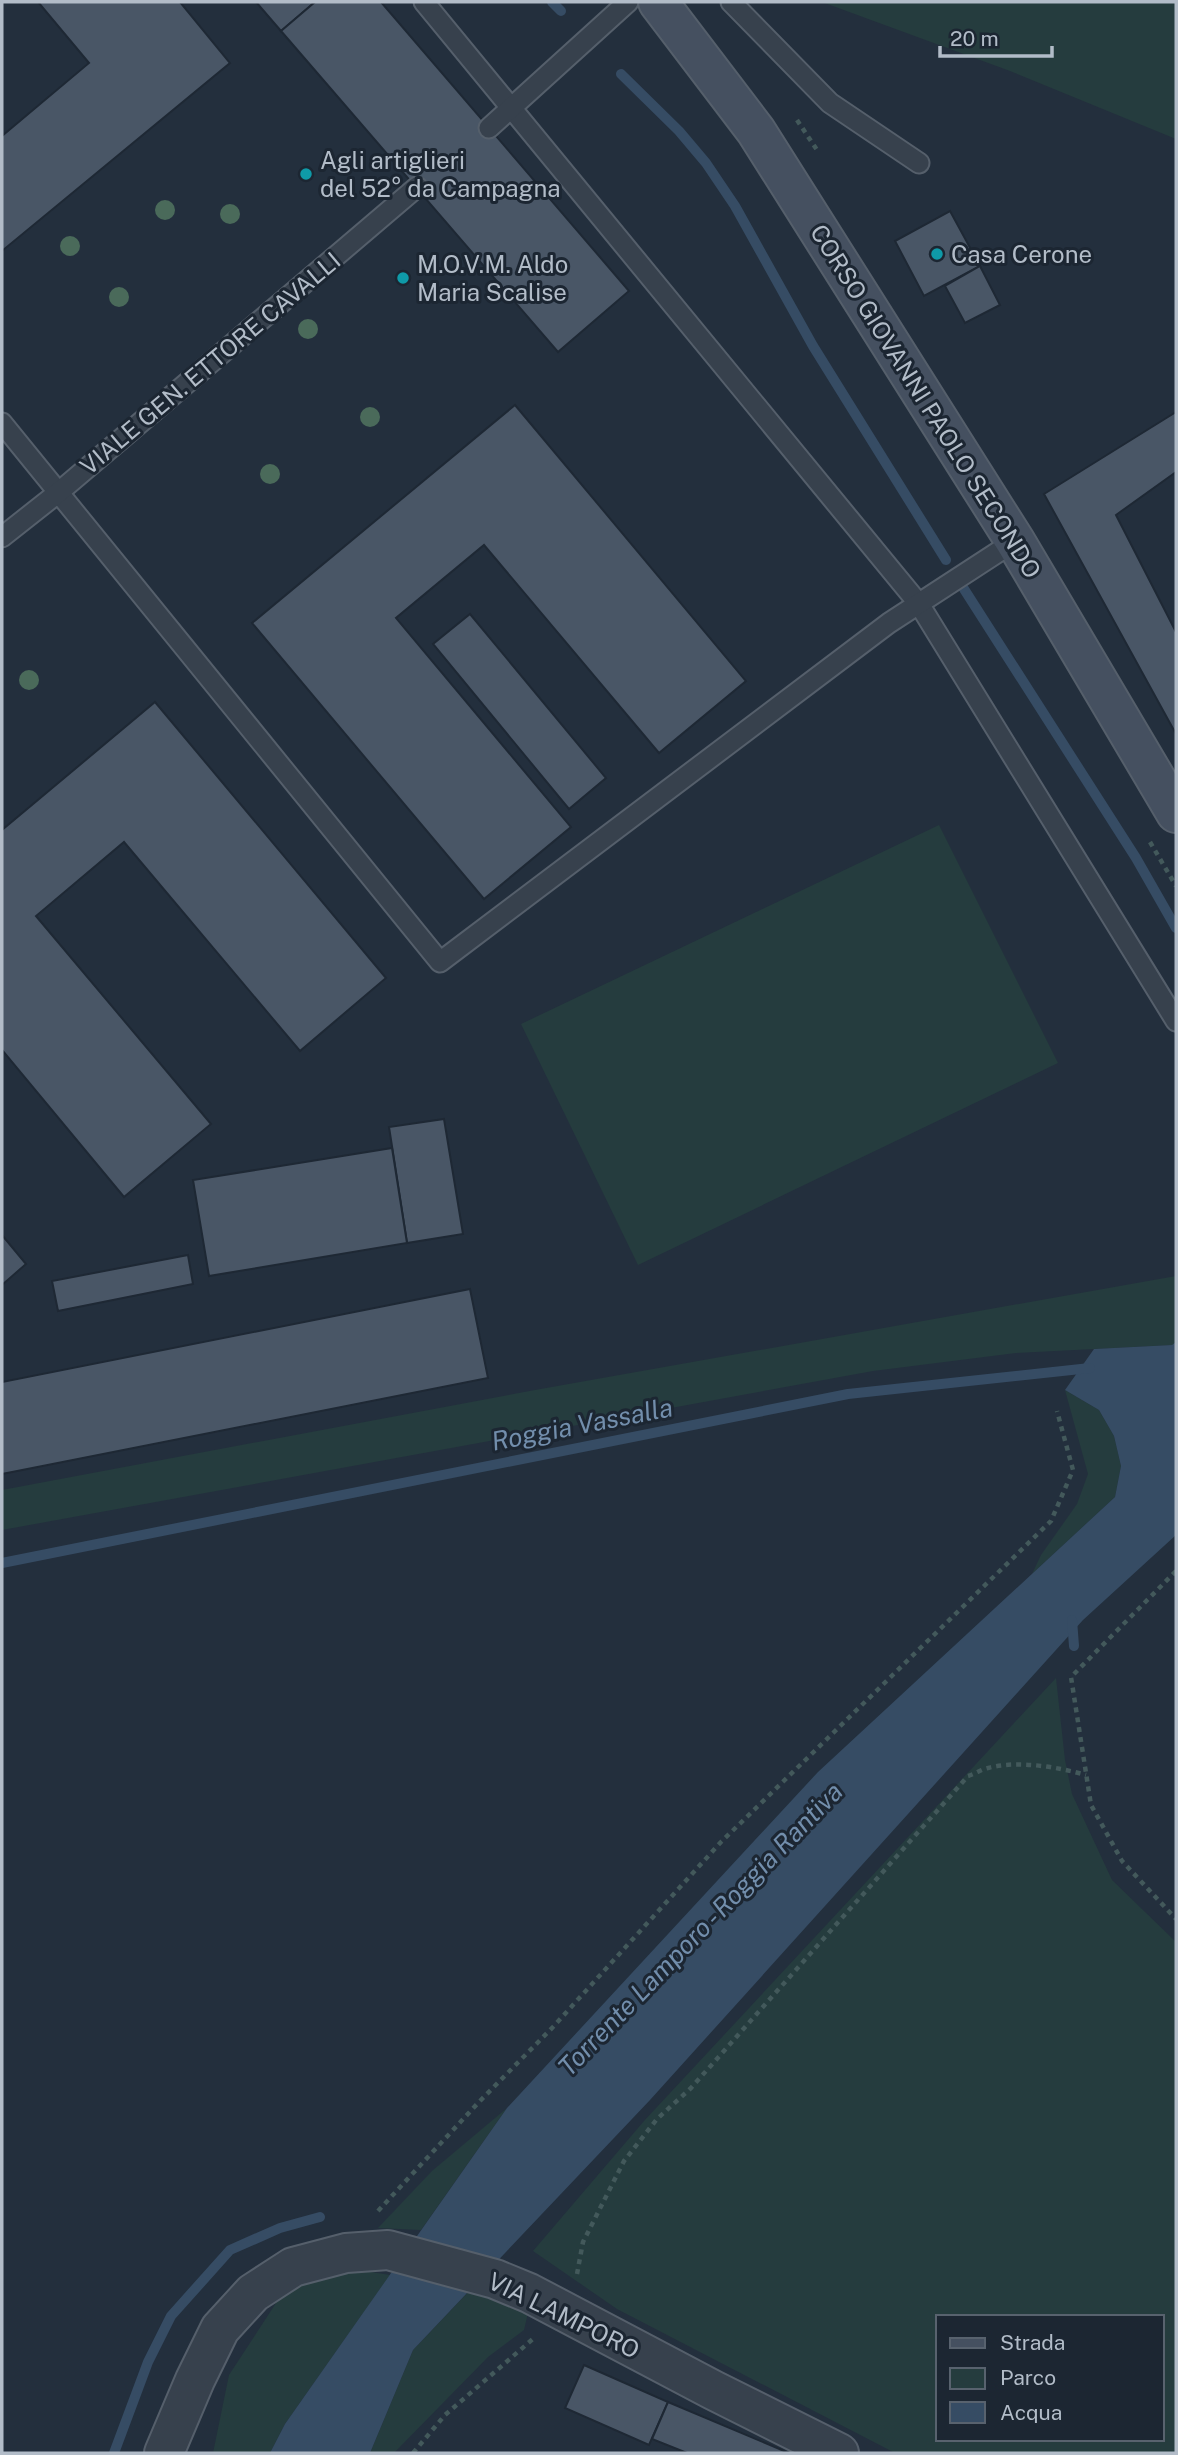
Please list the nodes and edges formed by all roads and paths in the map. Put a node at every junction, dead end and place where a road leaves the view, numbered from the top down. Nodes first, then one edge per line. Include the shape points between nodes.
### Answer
1 (424, 2) edge
2 (628, 2) edge
3 (659, 2) edge
4 (732, 2) edge
5 (512, 108) junction
6 (489, 128) dead end
7 (919, 163) dead end
8 (417, 187) dead end
9 (2, 423) edge
10 (59, 492) junction
11 (2, 537) edge
12 (1015, 541) junction
13 (919, 604) junction
14 (1176, 813) edge
15 (1176, 1021) edge
16 (1057, 1412) dead end
17 (1176, 1571) edge
18 (1086, 1775) junction
19 (1176, 1919) edge
20 (346, 2253) junction
21 (562, 2310) junction
22 (164, 2453) edge
23 (413, 2453) edge
24 (839, 2453) edge

1 - 5 lane
2 - 5 lane
3 - 12 main road, CORSO GIOVANNI PAOLO SECONDO via 756,131
4 - 7 lane via 831,103
5 - 6 lane
5 - 13 lane
8 - 10 lane, VIALE GEN. ETTORE CAVALLI
9 - 10 lane
10 - 11 lane, VIALE GEN. ETTORE CAVALLI
10 - 13 lane via 440,962
12 - 13 lane
12 - 14 main road, CORSO GIOVANNI PAOLO SECONDO
13 - 15 lane
16 - 20 path via 1073,1470 1051,1521 721,1842 360,2230
17 - 18 path via 1071,1677
18 - 19 path via 1091,1805 1122,1861
18 - 21 path via 1058,1767 1020,1765 989,1767 968,1776 624,2161 583,2242
20 - 21 street, VIA LAMPORO via 388,2250 495,2279
20 - 22 street, VIA LAMPORO via 293,2267 253,2293 220,2329
21 - 23 path via 445,2415
21 - 24 street, VIA LAMPORO

